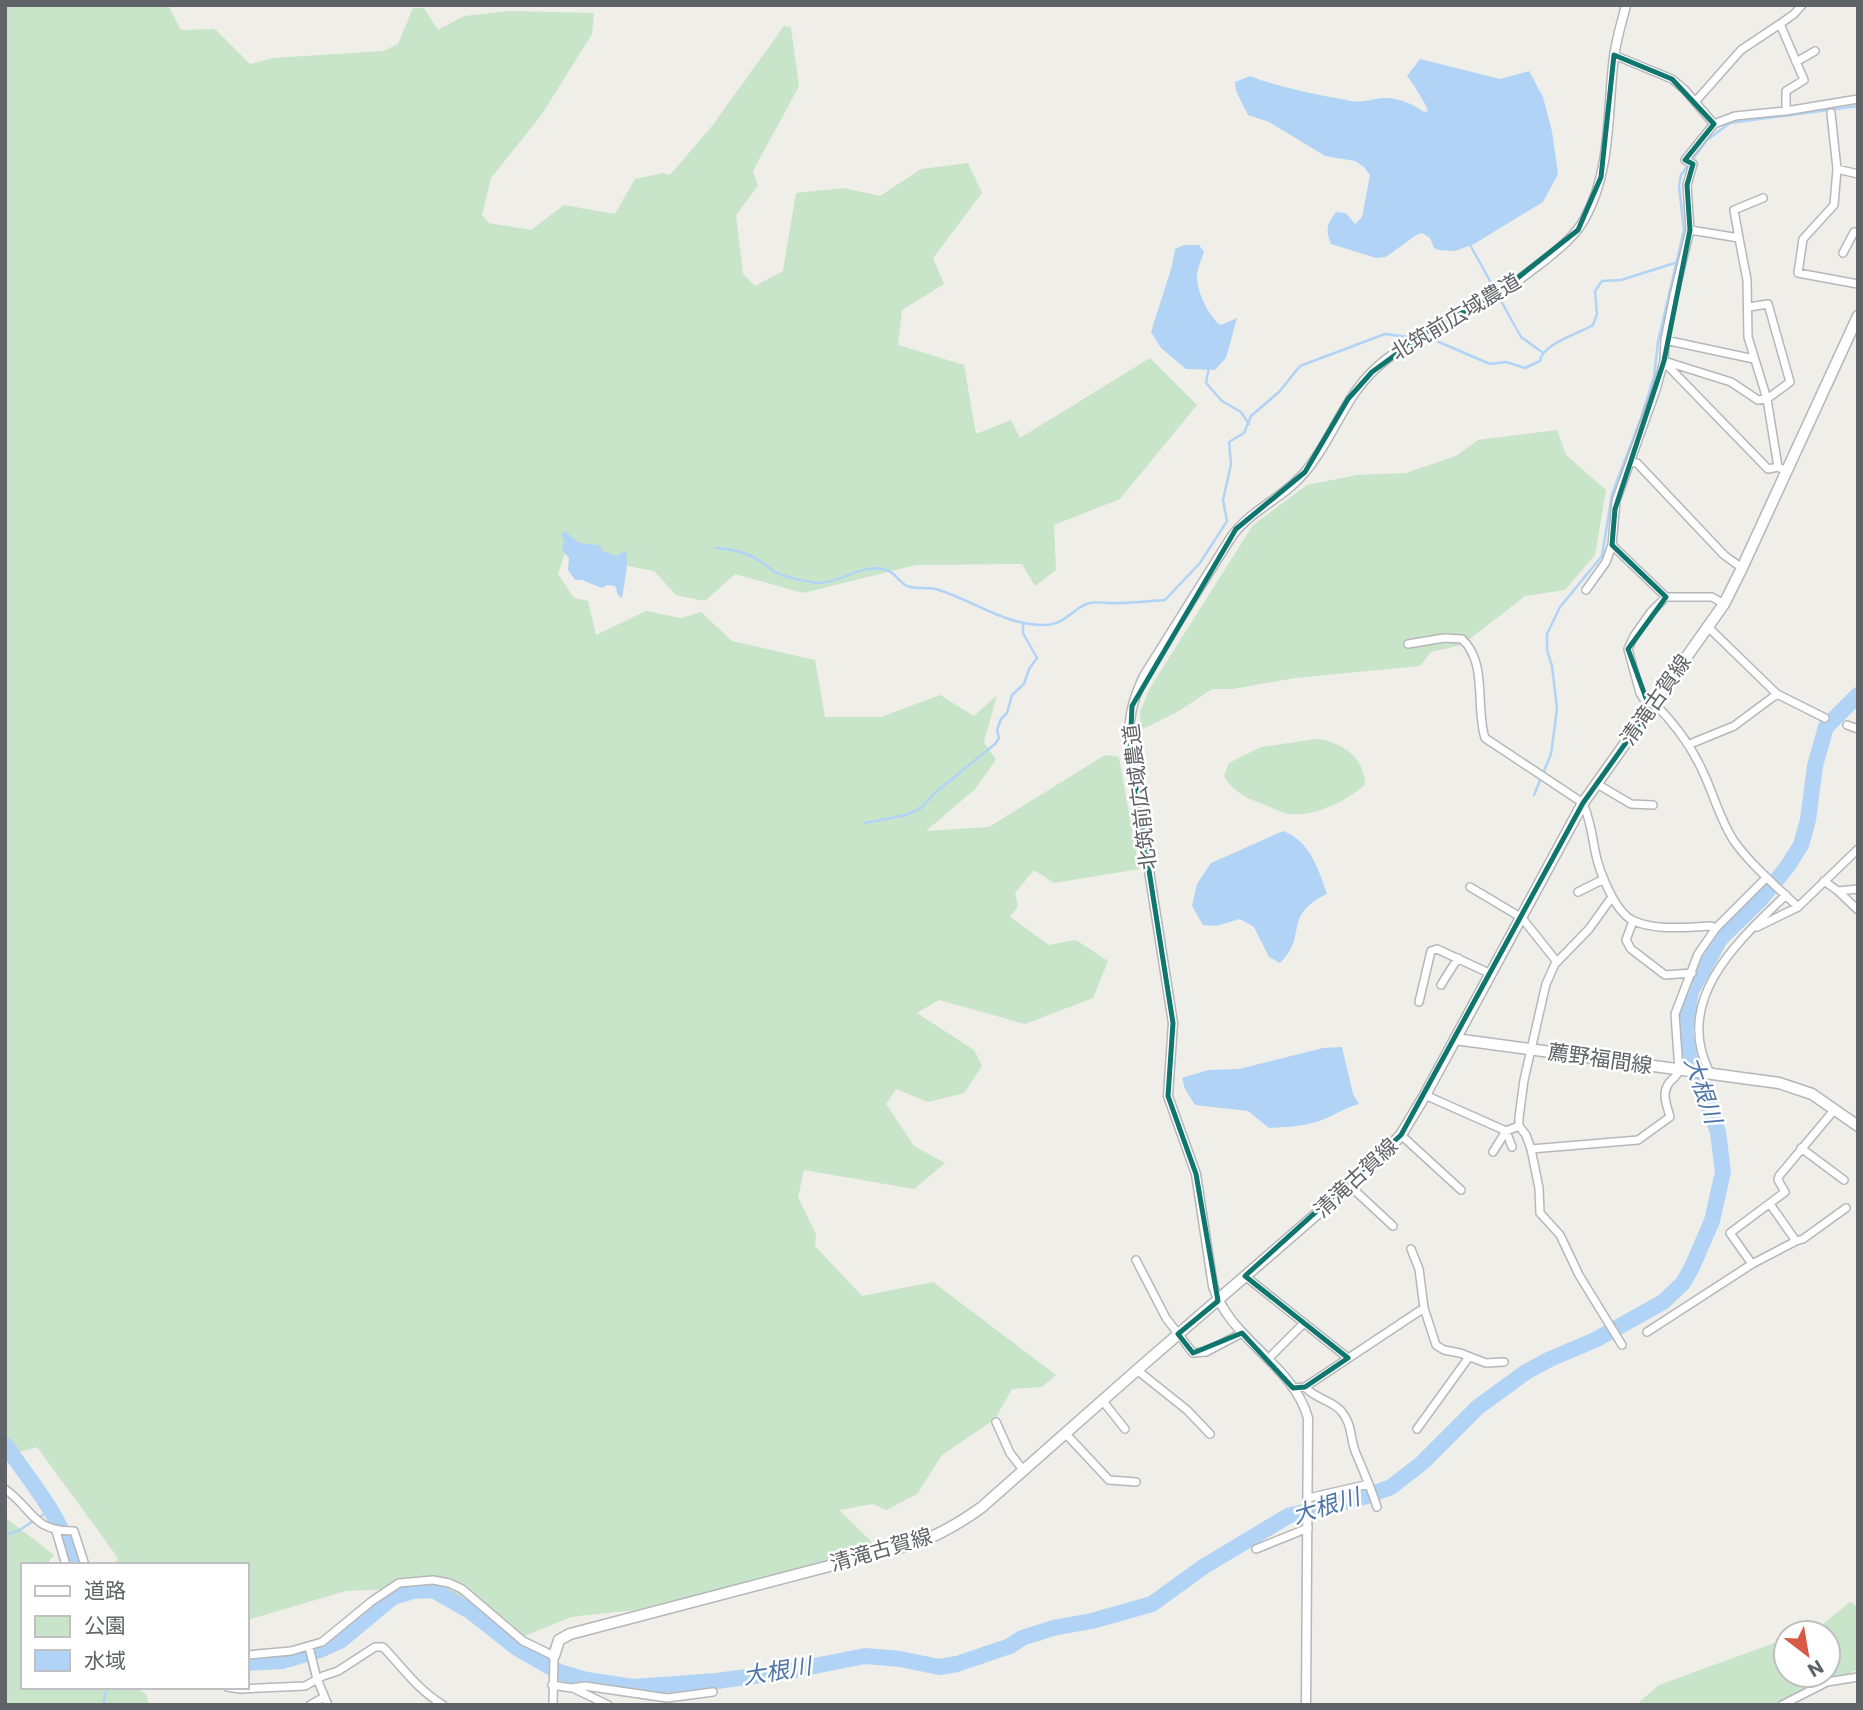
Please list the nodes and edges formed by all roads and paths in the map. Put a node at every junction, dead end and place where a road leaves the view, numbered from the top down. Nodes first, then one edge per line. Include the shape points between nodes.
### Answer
1 (1626, 5) edge
2 (1802, 5) edge
3 (1780, 24) junction
4 (1815, 51) dead end
5 (1614, 55) junction
6 (1796, 62) junction
7 (1858, 99) edge
8 (1695, 102) junction
9 (1786, 111) junction
10 (1831, 113) dead end
11 (1714, 124) junction
12 (1837, 169) junction
13 (1858, 174) edge
14 (1763, 198) dead end
15 (1690, 230) junction
16 (1858, 232) edge
17 (1739, 238) junction
18 (1843, 253) dead end
19 (1858, 284) edge
20 (1749, 307) junction
21 (1858, 316) edge
22 (1665, 340) junction
23 (1754, 359) junction
24 (1664, 361) junction
25 (1767, 399) junction
26 (1630, 462) junction
27 (1782, 469) junction
28 (1612, 545) junction
29 (1742, 568) junction
30 (1586, 590) dead end
31 (1665, 597) junction
32 (1724, 604) junction
33 (1707, 626) junction
34 (1408, 644) dead end
35 (1777, 694) junction
36 (1652, 706) junction
37 (1825, 718) dead end
38 (1847, 725) dead end
39 (1858, 729) edge
40 (1690, 744) junction
41 (1597, 784) junction
42 (1583, 803) junction
43 (1653, 805) dead end
44 (1858, 849) edge
45 (1766, 878) junction
46 (1604, 879) junction
47 (1824, 881) junction
48 (1470, 887) dead end
49 (1858, 889) edge
50 (1838, 891) junction
51 (1578, 892) dead end
52 (1786, 895) junction
53 (1612, 897) junction
54 (1798, 907) junction
55 (1858, 910) edge
56 (1522, 918) junction
57 (1633, 921) junction
58 (1716, 928) junction
59 (1749, 931) junction
60 (1458, 958) junction
61 (1557, 962) junction
62 (1692, 972) junction
63 (1492, 974) junction
64 (1441, 985) dead end
65 (1419, 1002) dead end
66 (1455, 1039) junction
67 (1531, 1050) junction
68 (1683, 1070) junction
69 (1710, 1073) junction
70 (1425, 1095) junction
71 (1835, 1109) junction
72 (1519, 1126) junction
73 (1858, 1126) edge
74 (1506, 1131) junction
75 (1401, 1135) junction
76 (1513, 1147) dead end
77 (1801, 1148) junction
78 (1531, 1149) junction
79 (1493, 1152) dead end
80 (1844, 1180) dead end
81 (1350, 1186) junction
82 (1461, 1190) dead end
83 (1770, 1205) junction
84 (1846, 1208) dead end
85 (1393, 1226) dead end
86 (1796, 1241) junction
87 (1411, 1249) dead end
88 (1136, 1260) dead end
89 (1752, 1264) junction
90 (1245, 1276) junction
91 (1218, 1301) junction
92 (1424, 1308) junction
93 (1303, 1324) junction
94 (1647, 1332) dead end
95 (1242, 1333) junction
96 (1178, 1334) junction
97 (1622, 1345) dead end
98 (1468, 1357) junction
99 (1348, 1358) junction
100 (1268, 1359) junction
101 (1504, 1362) dead end
102 (1137, 1370) junction
103 (1305, 1387) junction
104 (1293, 1388) junction
105 (1102, 1400) junction
106 (996, 1422) dead end
107 (1125, 1429) dead end
108 (1417, 1429) dead end
109 (1065, 1433) junction
110 (1210, 1434) dead end
111 (1023, 1470) junction
112 (1136, 1482) dead end
113 (1370, 1484) junction
114 (5, 1489) edge
115 (1308, 1501) junction
116 (1377, 1507) dead end
117 (1308, 1528) junction
118 (56, 1531) junction
119 (1256, 1549) dead end
120 (65, 1563) edge
121 (84, 1563) edge
122 (309, 1647) junction
123 (248, 1655) edge
124 (554, 1656) junction
125 (1858, 1676) edge
126 (317, 1679) junction
127 (552, 1685) junction
128 (571, 1688) junction
129 (248, 1689) edge
130 (713, 1692) dead end
131 (324, 1697) junction
132 (310, 1705) edge
133 (328, 1705) edge
134 (443, 1705) edge
135 (553, 1705) edge
136 (608, 1705) edge
137 (1306, 1705) edge
138 (1782, 1705) edge

1 - 5 street, 北筑前広域農道
2 - 3 street
3 - 6 street
3 - 8 street via 1741,50
4 - 6 street
5 - 8 street via 1672,79
5 - 91 street, 北筑前広域農道 via 1601,177 1578,230 1496,295 1428,331 1371,372 1348,399 1305,472 1237,529 1144,676 1132,706 1130,750 1173,1023 1168,1096 1196,1174
6 - 9 street via 1804,80 1786,91
7 - 9 street
8 - 11 street
9 - 11 street via 1735,116
10 - 12 street
11 - 15 street via 1685,160 1693,164 1687,185
12 - 13 street
12 - 19 street via 1834,205 1803,239 1798,273
14 - 17 street via 1734,210
15 - 17 street
15 - 22 street
16 - 18 street
17 - 20 street
20 - 23 street via 1748,337
20 - 25 street via 1768,304 1790,382
21 - 27 main road, 清滝古賀線
22 - 23 street
22 - 24 street
23 - 25 street
24 - 25 street via 1731,382 1758,400
24 - 26 street
24 - 27 street via 1768,469
25 - 27 street
26 - 28 street via 1616,501
26 - 29 street via 1637,463 1724,555
27 - 29 main road, 清滝古賀線
28 - 30 street
28 - 31 street
29 - 32 main road, 清滝古賀線
31 - 32 street via 1712,597
31 - 36 street via 1628,649 1640,694
32 - 33 main road, 清滝古賀線
33 - 35 street
33 - 36 main road, 清滝古賀線
34 - 42 street via 1462,639 1472,648 1485,737
35 - 37 street
35 - 40 street via 1734,726
36 - 40 street via 1672,720
36 - 41 main road, 清滝古賀線
38 - 39 street
40 - 45 street via 1734,841
41 - 42 main road, 清滝古賀線
41 - 43 street via 1632,804
42 - 46 street
42 - 56 main road, 清滝古賀線
44 - 47 street
45 - 52 street
45 - 58 street
46 - 51 street
46 - 53 street
47 - 50 street
47 - 54 street
48 - 56 street
49 - 50 street
50 - 55 street
52 - 54 street
52 - 59 street
53 - 57 street
53 - 61 street
54 - 59 street
56 - 61 street
56 - 63 main road, 清滝古賀線
57 - 58 street via 1671,928
57 - 62 street via 1626,940 1631,949 1665,975
58 - 62 street
59 - 69 street via 1712,980 1702,1006 1700,1044
60 - 63 street
60 - 64 street
60 - 65 street via 1431,951
61 - 67 street via 1546,984
62 - 68 street via 1675,1014
63 - 66 main road, 清滝古賀線
66 - 67 main road, 薦野福間線
66 - 70 main road, 清滝古賀線
67 - 68 main road, 薦野福間線
67 - 72 street
68 - 69 main road, 薦野福間線
68 - 78 street via 1665,1090 1670,1116 1638,1140
69 - 71 main road, 薦野福間線 via 1779,1083 1812,1094
70 - 74 street
70 - 75 main road, 清滝古賀線
71 - 73 main road, 薦野福間線
71 - 77 street
72 - 74 street
72 - 78 street
74 - 76 street
74 - 79 street
75 - 81 main road, 清滝古賀線
75 - 82 street
77 - 80 street
77 - 83 street via 1779,1176 1785,1192
78 - 97 street via 1540,1213 1560,1236
81 - 85 street
81 - 90 main road, 清滝古賀線
83 - 86 street
83 - 89 street via 1730,1233
84 - 86 street
86 - 89 street
87 - 92 street via 1419,1269
88 - 96 street
89 - 94 street
90 - 91 main road, 清滝古賀線
90 - 93 street
91 - 95 street, 北筑前広域農道
91 - 96 main road, 清滝古賀線
92 - 98 street via 1436,1345
92 - 99 street
93 - 99 street
93 - 100 street
95 - 96 street via 1206,1352 1193,1353
95 - 100 street, 北筑前広域農道
96 - 102 main road, 清滝古賀線
98 - 101 street
98 - 108 street
99 - 103 street
100 - 104 street, 北筑前広域農道
102 - 105 main road, 清滝古賀線
102 - 110 street via 1187,1409
103 - 104 street
103 - 113 street via 1341,1411
104 - 115 street, 北筑前広域農道 via 1308,1418
105 - 107 street
105 - 109 main road, 清滝古賀線
106 - 111 street
109 - 111 main road, 清滝古賀線
109 - 112 street via 1109,1480
111 - 124 main road, 清滝古賀線 via 963,1521 929,1539 570,1634 559,1640
113 - 115 street
113 - 116 street
114 - 118 street via 38,1522
115 - 117 street, 北筑前広域農道
117 - 119 street
117 - 137 street, 北筑前広域農道
118 - 120 street
118 - 121 street via 74,1531
122 - 123 street
122 - 124 street via 322,1642 398,1583 433,1580 462,1589 523,1641
122 - 126 street
124 - 127 street
125 - 138 street via 1827,1682
126 - 129 street via 305,1686
126 - 131 street
126 - 134 street via 383,1647 412,1681
127 - 128 street
127 - 135 street
128 - 130 street via 667,1698
128 - 136 street
131 - 132 street
131 - 133 street

